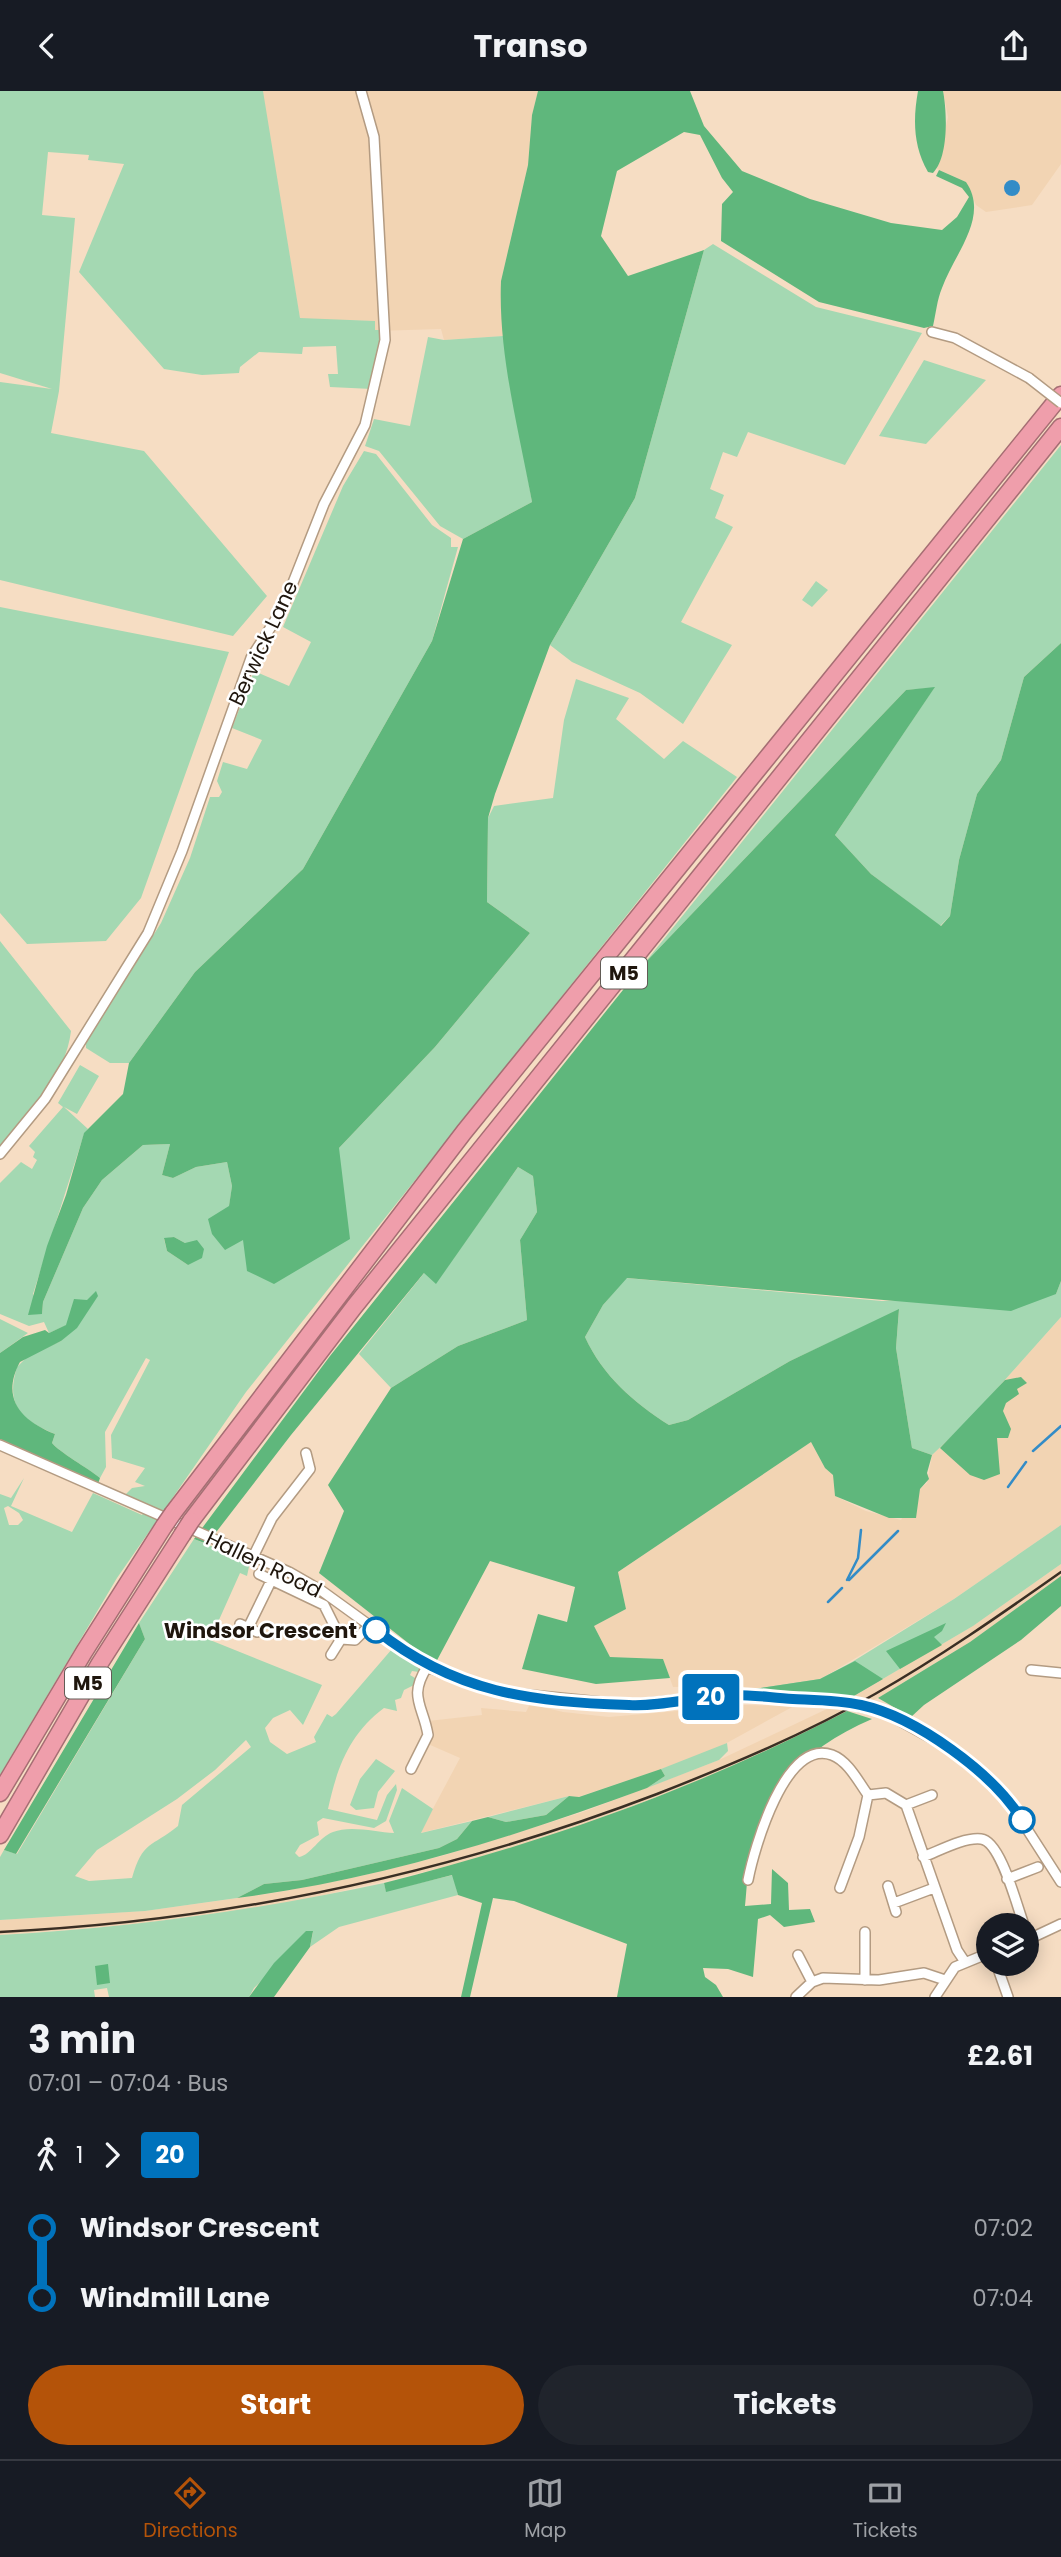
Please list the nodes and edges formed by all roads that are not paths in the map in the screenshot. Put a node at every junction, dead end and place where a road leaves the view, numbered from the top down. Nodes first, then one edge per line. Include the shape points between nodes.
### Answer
1 (361, 91) edge
2 (932, 332) dead end
3 (1061, 395) edge
4 (1061, 403) edge
5 (1061, 427) edge
6 (0, 1154) edge
7 (0, 1445) edge
8 (306, 1453) dead end
9 (253, 1557) junction
10 (259, 1574) dead end
11 (272, 1579) junction
12 (370, 1625) junction
13 (248, 1628) dead end
14 (341, 1639) junction
15 (330, 1657) dead end
16 (427, 1667) junction
17 (1031, 1670) dead end
18 (1061, 1673) edge
19 (411, 1769) dead end
20 (0, 1793) edge
21 (868, 1795) junction
22 (932, 1795) dead end
23 (906, 1805) junction
24 (0, 1835) edge
25 (923, 1857) junction
26 (1031, 1866) dead end
27 (1060, 1877) edge
28 (1007, 1879) junction
29 (748, 1880) dead end
30 (888, 1886) dead end
31 (840, 1888) dead end
32 (934, 1888) junction
33 (1020, 1913) edge
34 (1061, 1924) edge
35 (865, 1932) dead end
36 (1039, 1933) edge
37 (799, 1955) dead end
38 (976, 1958) edge
39 (964, 1962) junction
40 (1001, 1976) edge
41 (865, 1980) junction
42 (945, 1980) junction
43 (812, 1982) junction
44 (796, 1997) edge
45 (935, 1997) edge
46 (1008, 1997) edge

1 - 6 street, Berwick Lane via 374,137 385,340 365,425 324,505 283,608 251,658 148,933 45,1099
2 - 4 street, bridge via 955,338 1029,379
3 - 20 highway, M5 via 464,1132 169,1519
5 - 24 highway, M5, bridge via 354,1307 191,1521 100,1663
7 - 9 street, Hallen Road
8 - 9 street via 310,1469 272,1518
9 - 12 street, Hallen Road via 304,1581
10 - 11 street
11 - 13 street
11 - 14 street via 324,1605
12 - 14 street via 355,1640
12 - 16 street, Hallen Road
14 - 15 street
16 - 19 street via 417,1691 428,1735
16 - 27 street, Hallen Road, bridge via 469,1683 544,1698 630,1706 728,1695 839,1702 884,1712 951,1749 1013,1805
17 - 18 street
21 - 23 street via 886,1793
21 - 29 street via 846,1764 833,1755 817,1755 795,1767 775,1797
21 - 31 street
22 - 23 street
23 - 25 street
25 - 28 street via 985,1840 996,1848
25 - 32 street
26 - 28 street
28 - 33 street
30 - 32 street via 895,1907
32 - 39 street
34 - 36 street
35 - 41 street
37 - 43 street
38 - 39 street
39 - 42 street
40 - 46 street
41 - 42 street via 924,1973
41 - 43 street via 831,1977
42 - 45 street
43 - 44 street

